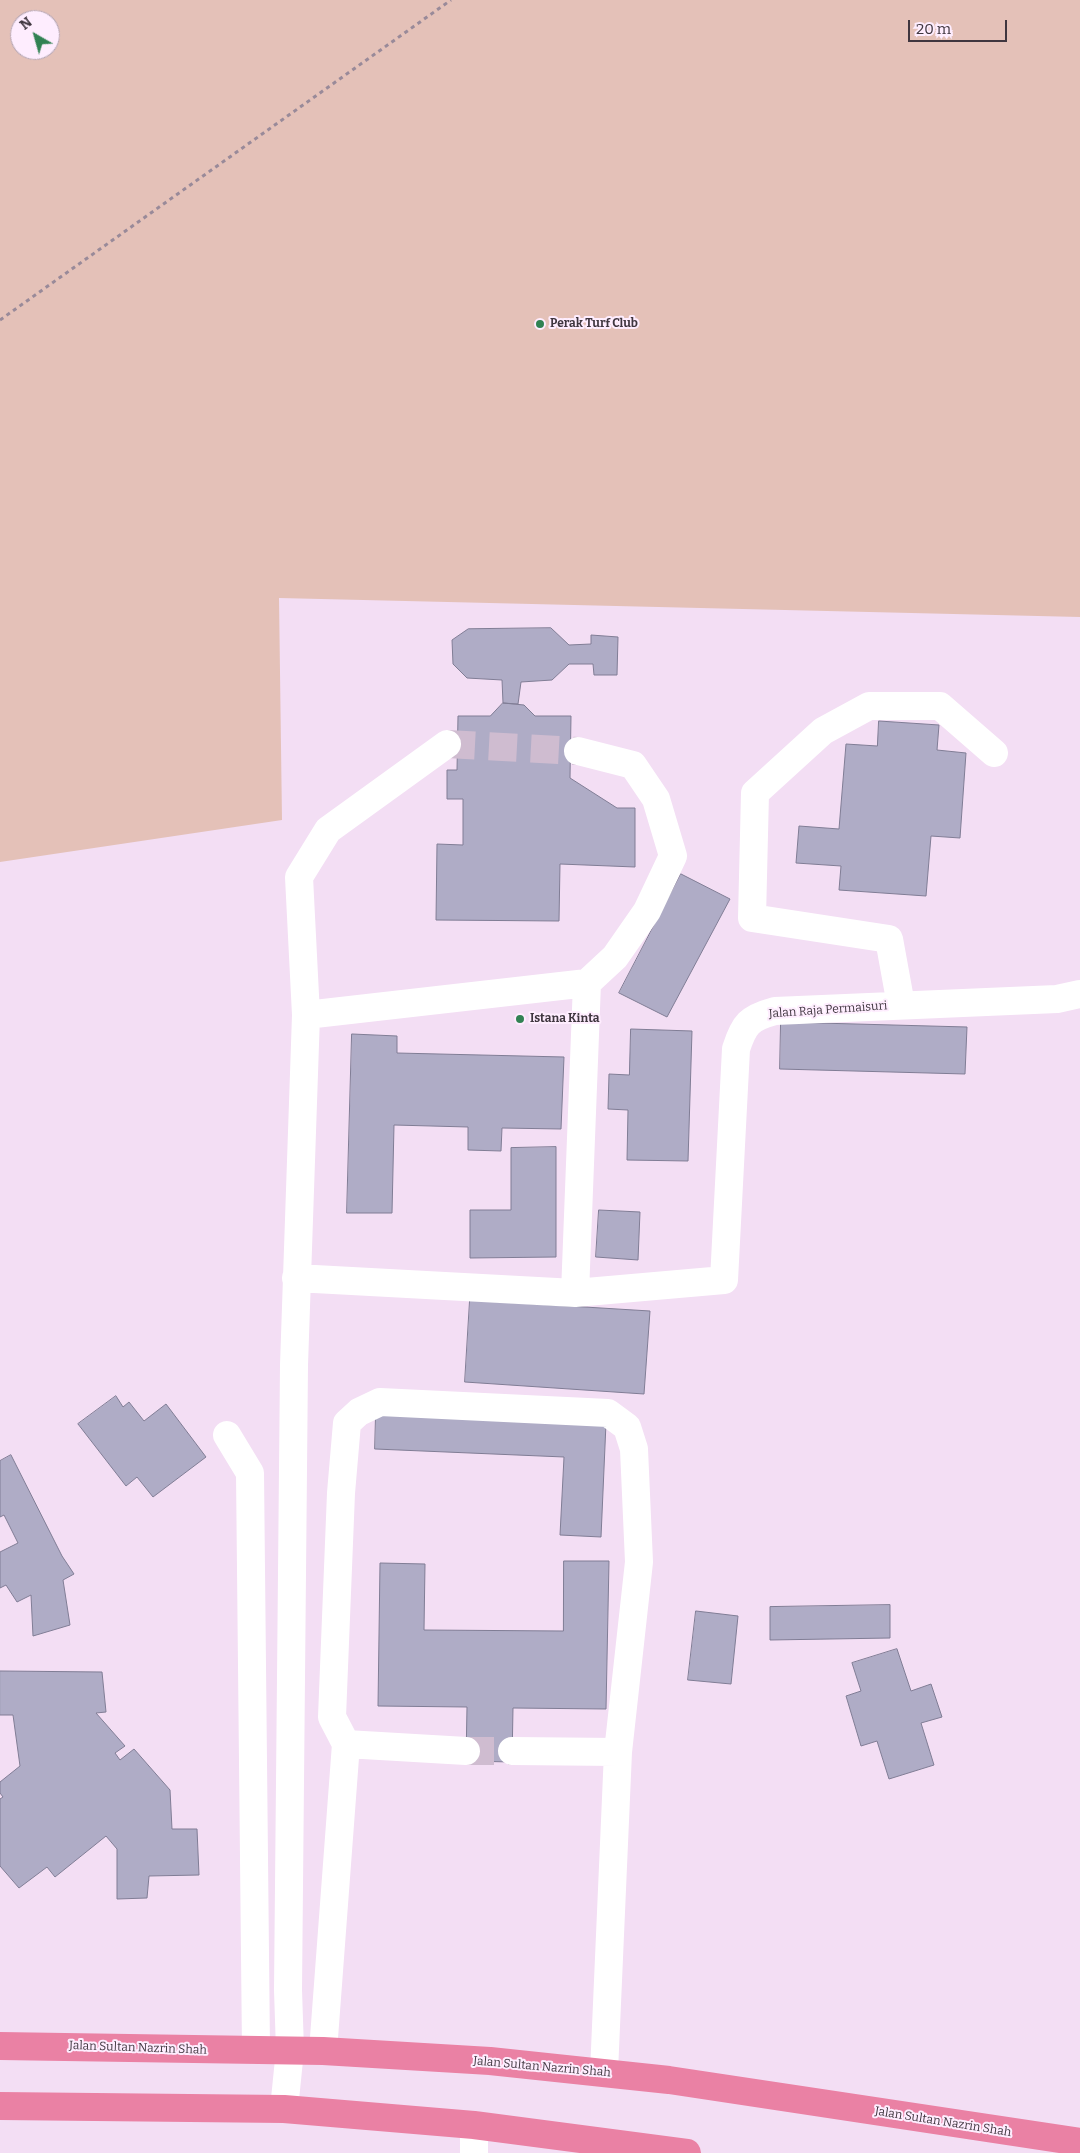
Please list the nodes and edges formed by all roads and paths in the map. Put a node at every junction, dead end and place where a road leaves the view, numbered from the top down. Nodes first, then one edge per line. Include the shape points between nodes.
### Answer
1 (451, 0) edge
2 (0, 320) edge
3 (447, 744) tunnel mouth
4 (578, 751) tunnel mouth
5 (994, 753) dead end
6 (587, 983) junction
7 (1080, 994) edge
8 (901, 1005) junction
9 (306, 1015) junction
10 (296, 1278) junction
11 (574, 1293) junction
12 (227, 1436) dead end
13 (346, 1744) junction
14 (466, 1751) tunnel mouth
15 (512, 1752) tunnel mouth
16 (618, 1752) junction
17 (0, 2046) edge
18 (256, 2050) junction
19 (290, 2050) junction
20 (323, 2050) junction
21 (604, 2072) junction
22 (0, 2106) edge
23 (284, 2109) junction
24 (474, 2125) junction
25 (1080, 2142) edge
26 (474, 2153) edge
27 (687, 2153) edge

1 - 2 path
3 - 9 street via 328,830 298,877
4 - 6 street via 633,766 656,798 673,856 647,912 615,957
5 - 8 street via 940,706 868,706 823,731 755,793 752,918 889,939
6 - 9 street
6 - 11 street
7 - 8 street, Jalan Raja Permaisuri via 1057,999
8 - 11 street, Jalan Raja Permaisuri via 775,1011 757,1016 743,1028 736,1049 724,1280
9 - 10 street
10 - 11 street
10 - 19 street
12 - 18 street via 250,1473
13 - 14 street
13 - 16 street via 332,1717 347,1423 359,1412 380,1402 608,1413 627,1427 634,1448 639,1562
13 - 20 street
15 - 16 street
16 - 21 street
17 - 18 highway, Jalan Sultan Nazrin Shah
18 - 19 highway, Jalan Sultan Nazrin Shah
19 - 20 highway, Jalan Sultan Nazrin Shah
19 - 23 street
20 - 21 highway, Jalan Sultan Nazrin Shah
21 - 25 highway, Jalan Sultan Nazrin Shah
22 - 23 highway
23 - 24 highway
24 - 26 street
24 - 27 highway

